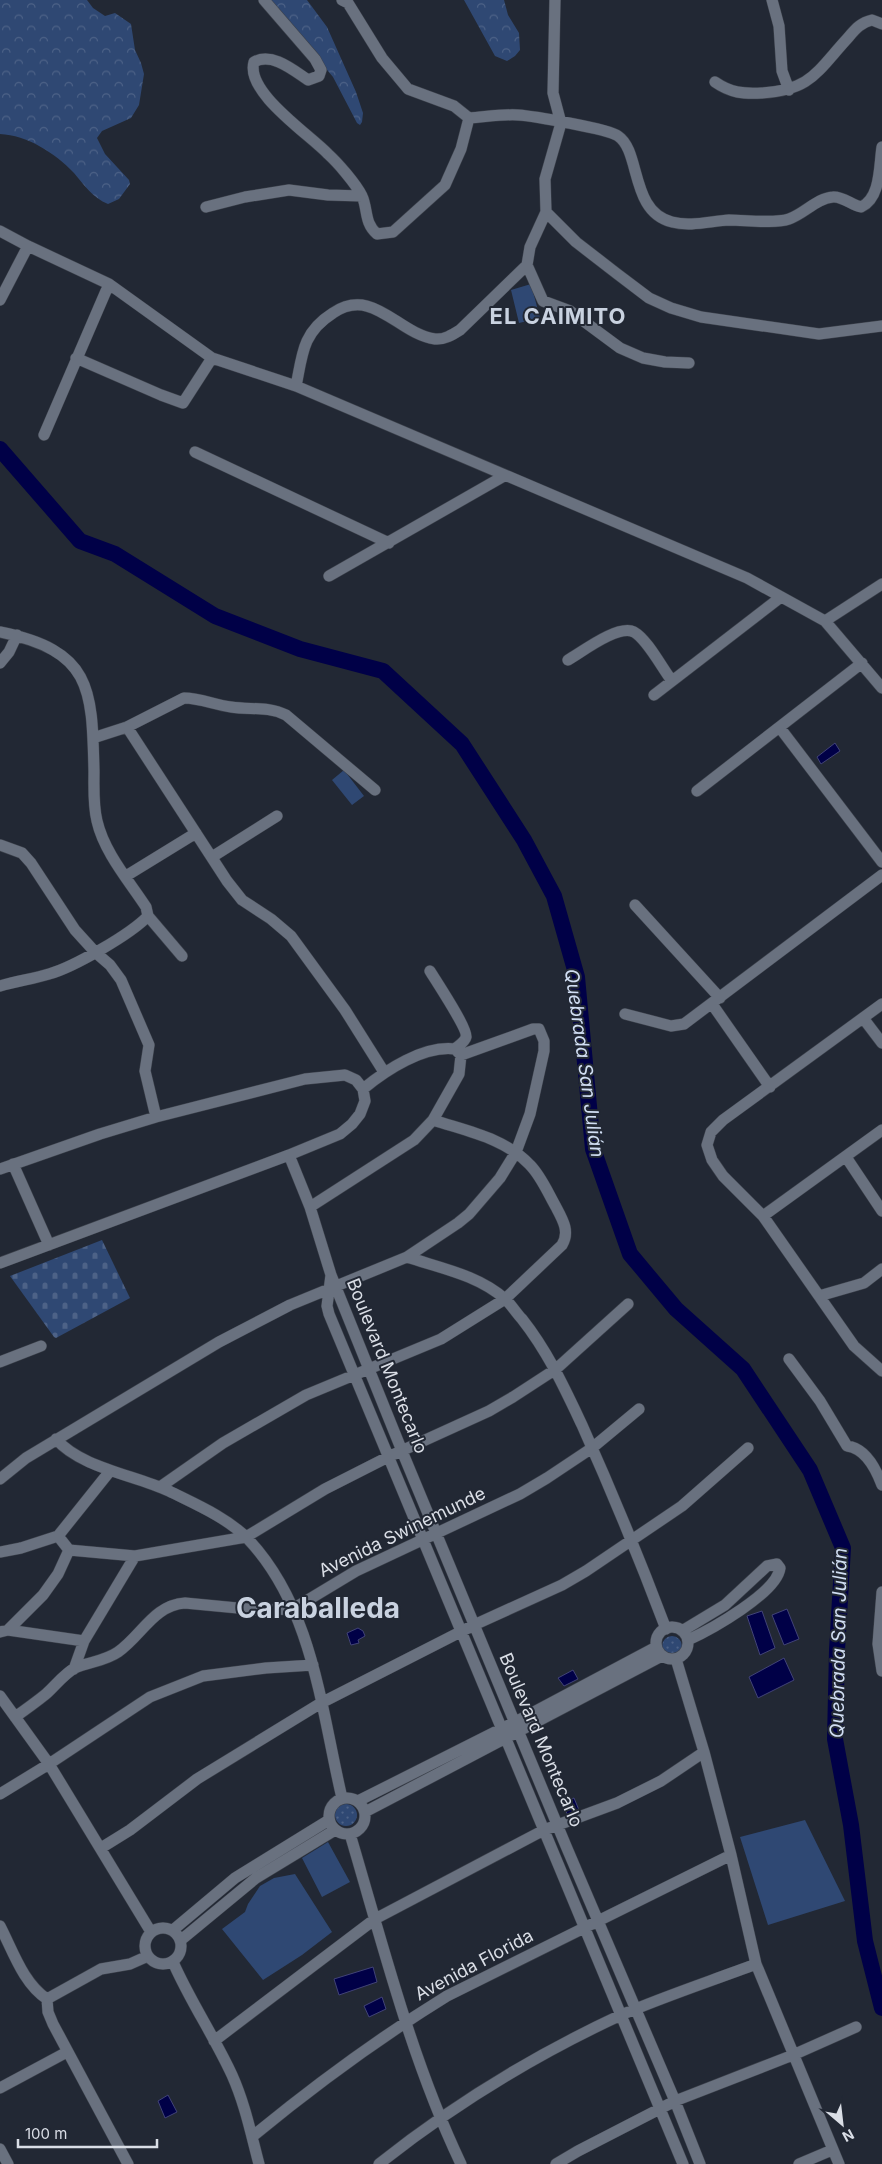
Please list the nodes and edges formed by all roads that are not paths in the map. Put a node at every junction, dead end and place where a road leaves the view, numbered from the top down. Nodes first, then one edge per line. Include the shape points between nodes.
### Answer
1 (264, 0) edge
2 (342, 0) edge
3 (555, 0) edge
4 (772, 0) edge
5 (882, 24) edge
6 (715, 82) dead end
7 (789, 90) junction
8 (469, 118) junction
9 (561, 123) junction
10 (882, 147) edge
11 (362, 196) junction
12 (206, 207) dead end
13 (546, 212) junction
14 (0, 231) edge
15 (28, 246) junction
16 (527, 265) junction
17 (109, 284) junction
18 (0, 300) edge
19 (882, 326) edge
20 (76, 358) junction
21 (212, 358) junction
22 (689, 362) dead end
23 (296, 386) junction
24 (44, 435) dead end
25 (195, 452) dead end
26 (504, 476) junction
27 (389, 543) junction
28 (329, 576) dead end
29 (882, 584) edge
30 (781, 597) junction
31 (825, 621) junction
32 (0, 632) edge
33 (16, 635) junction
34 (568, 660) dead end
35 (0, 663) edge
36 (862, 663) junction
37 (672, 681) junction
38 (882, 688) edge
39 (654, 695) dead end
40 (127, 727) junction
41 (780, 728) junction
42 (93, 738) junction
43 (375, 790) dead end
44 (697, 792) dead end
45 (277, 816) dead end
46 (196, 832) junction
47 (0, 845) edge
48 (212, 857) junction
49 (882, 862) edge
50 (882, 875) edge
51 (126, 876) junction
52 (635, 906) dead end
53 (148, 916) junction
54 (95, 952) junction
55 (182, 956) dead end
56 (430, 970) dead end
57 (0, 986) edge
58 (716, 1001) junction
59 (882, 1004) edge
60 (625, 1014) dead end
61 (863, 1018) junction
62 (882, 1043) edge
63 (458, 1052) junction
64 (384, 1072) junction
65 (770, 1087) junction
66 (363, 1088) junction
67 (156, 1117) junction
68 (434, 1120) junction
69 (882, 1130) edge
70 (516, 1152) junction
71 (289, 1155) junction
72 (846, 1157) junction
73 (13, 1164) junction
74 (0, 1169) edge
75 (310, 1207) junction
76 (882, 1211) edge
77 (763, 1216) junction
78 (49, 1245) junction
79 (408, 1257) junction
80 (0, 1264) edge
81 (882, 1269) edge
82 (332, 1287) junction
83 (818, 1296) junction
84 (505, 1299) junction
85 (628, 1304) dead end
86 (41, 1346) dead end
87 (789, 1359) dead end
88 (0, 1362) edge
89 (368, 1368) junction
90 (556, 1369) junction
91 (882, 1372) edge
92 (354, 1374) junction
93 (639, 1410) dead end
94 (56, 1439) junction
95 (592, 1448) junction
96 (748, 1448) dead end
97 (402, 1451) junction
98 (388, 1457) junction
99 (110, 1470) junction
100 (0, 1479) edge
101 (882, 1485) edge
102 (160, 1487) junction
103 (436, 1533) junction
104 (58, 1536) junction
105 (246, 1537) junction
106 (424, 1539) junction
107 (632, 1541) junction
108 (69, 1550) junction
109 (0, 1552) edge
110 (135, 1556) junction
111 (882, 1592) edge
112 (293, 1608) junction
113 (474, 1625) junction
114 (666, 1629) junction
115 (4, 1631) edge
116 (462, 1631) junction
117 (685, 1636) junction
118 (84, 1640) junction
119 (659, 1651) junction
120 (676, 1659) junction
121 (313, 1665) junction
122 (74, 1669) junction
123 (882, 1671) edge
124 (0, 1696) edge
125 (321, 1703) junction
126 (15, 1717) junction
127 (517, 1727) junction
128 (505, 1733) junction
129 (704, 1752) junction
130 (49, 1764) junction
131 (0, 1794) edge
132 (342, 1798) junction
133 (358, 1801) junction
134 (365, 1812) junction
135 (332, 1825) junction
136 (558, 1825) junction
137 (544, 1830) junction
138 (350, 1834) junction
139 (101, 1848) junction
140 (731, 1855) junction
141 (375, 1919) junction
142 (599, 1920) junction
143 (0, 1926) edge
144 (585, 1927) junction
145 (173, 1930) junction
146 (151, 1932) junction
147 (181, 1940) junction
148 (148, 1956) junction
149 (173, 1962) junction
150 (756, 1964) junction
151 (47, 1999) junction
152 (637, 2010) junction
153 (622, 2015) junction
154 (405, 2022) junction
155 (856, 2027) dead end
156 (214, 2041) junction
157 (67, 2052) junction
158 (793, 2055) junction
159 (0, 2088) edge
160 (675, 2101) junction
161 (661, 2108) junction
162 (440, 2118) junction
163 (253, 2136) junction
164 (0, 2149) edge
165 (832, 2150) junction
166 (8, 2164) edge
167 (128, 2164) edge
168 (259, 2164) edge
169 (379, 2164) edge
170 (461, 2164) edge
171 (556, 2164) edge
172 (683, 2164) edge
173 (700, 2164) edge
174 (799, 2164) edge
175 (839, 2164) edge

1 - 11 street via 322,70 319,76 308,80 287,66 259,59 254,62 253,77 264,95 329,154
2 - 8 street via 348,4 382,58 408,88 454,106
3 - 9 street via 554,93
4 - 7 street via 779,26 782,71
5 - 7 street via 872,20 858,26 813,77
6 - 7 street via 740,94
8 - 9 street via 519,115
8 - 11 street via 461,149 445,185 393,232 377,234 370,228
9 - 10 street via 620,136 648,205 670,222 681,224 787,220 831,197 861,207 868,204 875,192
9 - 13 street via 545,179
11 - 12 street via 289,190
13 - 16 street via 530,247
13 - 19 street via 589,253 650,298 671,308 701,317 819,334
14 - 15 street
15 - 17 street
15 - 18 street
16 - 22 street via 543,302 570,311 620,348 643,358
16 - 23 street via 460,330 447,337 435,339 422,334 366,304 338,309 315,328 307,341
17 - 20 street
17 - 21 street
20 - 21 street via 183,403
20 - 24 street
21 - 23 street
23 - 26 street
25 - 27 street
26 - 27 street
26 - 30 street via 738,574
27 - 28 street
29 - 31 street
30 - 31 street
30 - 37 street
31 - 36 street
32 - 33 street
33 - 35 street
33 - 42 street via 46,646 64,657 77,671 91,705
34 - 37 street via 612,634 623,630 633,632 642,639
36 - 38 street
36 - 41 street
37 - 39 street
40 - 42 street
40 - 43 street via 184,698 229,707 276,710
40 - 46 street
41 - 44 street
41 - 49 street
42 - 51 street via 97,822
45 - 48 street
46 - 48 street
46 - 51 street
47 - 54 street via 22,853 31,863 66,918
48 - 64 street via 242,900 271,919 301,948
50 - 58 street
51 - 53 street via 146,907
52 - 58 street
53 - 54 street
53 - 55 street
54 - 57 street via 49,974
54 - 67 street via 121,980 149,1045 145,1071
56 - 63 street via 460,1019 466,1035
58 - 60 street via 684,1024 671,1026
58 - 65 street
59 - 61 street
61 - 62 street
61 - 65 street
63 - 64 street via 434,1049
63 - 68 street via 458,1074
63 - 70 street via 526,1030 539,1029 542,1034 544,1051 534,1100
64 - 66 street
65 - 77 street via 723,1120 711,1132 707,1145 723,1176
66 - 67 street via 345,1075 330,1076 283,1084
66 - 71 street via 365,1101 352,1124 340,1134
67 - 73 street
68 - 70 street via 502,1143
68 - 75 street via 399,1151
69 - 72 street
70 - 79 street via 500,1178 469,1214
70 - 84 street via 543,1183 560,1214 567,1237
71 - 75 street, Boulevard Montecarlo
71 - 78 street
72 - 76 street
72 - 77 street
73 - 74 street
73 - 78 street
75 - 82 street, Boulevard Montecarlo
77 - 83 street
78 - 80 street
79 - 82 street
79 - 84 street via 471,1278
81 - 83 street via 864,1282
82 - 89 street, Boulevard Montecarlo
82 - 92 street, Boulevard Montecarlo via 327,1306 329,1314
82 - 94 street via 219,1342
83 - 91 street via 854,1346
84 - 89 street via 441,1339
84 - 90 street
85 - 90 street
86 - 88 street
87 - 101 street via 847,1446 866,1456
89 - 92 street
89 - 97 street, Boulevard Montecarlo
90 - 95 street
90 - 97 street via 489,1410
92 - 98 street, Boulevard Montecarlo
92 - 102 street via 265,1418
93 - 95 street, Avenida Swinemunde
94 - 99 street via 64,1447
94 - 100 street
95 - 103 street, Avenida Swinemunde via 527,1490
95 - 107 street
96 - 107 street via 682,1506
97 - 98 street
97 - 103 street, Boulevard Montecarlo
98 - 105 street via 304,1500
98 - 106 street, Boulevard Montecarlo
99 - 102 street
99 - 104 street
102 - 105 street via 217,1516
103 - 106 street, Avenida Swinemunde
103 - 113 street, Boulevard Montecarlo
104 - 108 street
104 - 109 street
105 - 110 street
105 - 112 street via 269,1567
106 - 112 street, Avenida Swinemunde via 356,1571
106 - 116 street, Boulevard Montecarlo
107 - 113 street via 562,1585
107 - 114 street
108 - 110 street
108 - 115 street via 58,1574 43,1594
110 - 118 street
111 - 123 street via 878,1644
112 - 121 street
112 - 122 street, Avenida Swinemunde via 258,1610 174,1604 163,1609 116,1654
113 - 116 street
113 - 127 street, Boulevard Montecarlo
114 - 117 street via 677,1628
114 - 119 street via 658,1636
115 - 118 street
116 - 125 street
116 - 128 street, Boulevard Montecarlo
117 - 117 street via 768,1566 777,1564 780,1568 776,1579 734,1615 711,1630
117 - 120 street via 686,1652
118 - 122 street
119 - 120 street via 666,1658
119 - 127 street
120 - 129 street
121 - 125 street
121 - 130 street via 203,1676 150,1696
122 - 126 street, Avenida Swinemunde
124 - 126 street
125 - 132 street
125 - 139 street via 210,1771
126 - 130 street
127 - 128 street
127 - 136 street, Boulevard Montecarlo
128 - 133 street
128 - 134 street
128 - 137 street, Boulevard Montecarlo
129 - 136 street via 661,1781 617,1803
129 - 140 street
130 - 131 street
130 - 139 street
132 - 133 street
132 - 135 street via 331,1806
133 - 134 street
134 - 138 street via 362,1826
135 - 138 street via 342,1834
135 - 145 street via 242,1873
135 - 147 street via 256,1878
136 - 137 street
136 - 142 street, Boulevard Montecarlo
137 - 141 street
137 - 144 street, Boulevard Montecarlo
138 - 141 street
139 - 146 street
140 - 142 street, Avenida Florida
140 - 150 street
141 - 154 street
141 - 156 street
142 - 144 street, Avenida Florida
142 - 152 street, Boulevard Montecarlo
143 - 151 street via 28,1981
144 - 153 street, Boulevard Montecarlo
144 - 154 street, Avenida Florida via 447,1996
145 - 146 street via 158,1928
145 - 147 street
146 - 148 street via 145,1944
147 - 149 street via 182,1948
148 - 149 street via 159,1964
148 - 151 street via 130,1964 101,1969
149 - 156 street
150 - 152 street
150 - 158 street
151 - 157 street via 48,2012
152 - 153 street
152 - 160 street, Boulevard Montecarlo
153 - 161 street, Boulevard Montecarlo
153 - 162 street via 509,2074
154 - 162 street
154 - 163 street, Avenida Florida via 312,2088
155 - 158 street
156 - 163 street via 232,2076
157 - 159 street
157 - 167 street
158 - 160 street
158 - 165 street
160 - 161 street
160 - 173 street, Boulevard Montecarlo
161 - 171 street
161 - 172 street, Boulevard Montecarlo
162 - 169 street
162 - 170 street
163 - 168 street
164 - 166 street
165 - 174 street
165 - 175 street

